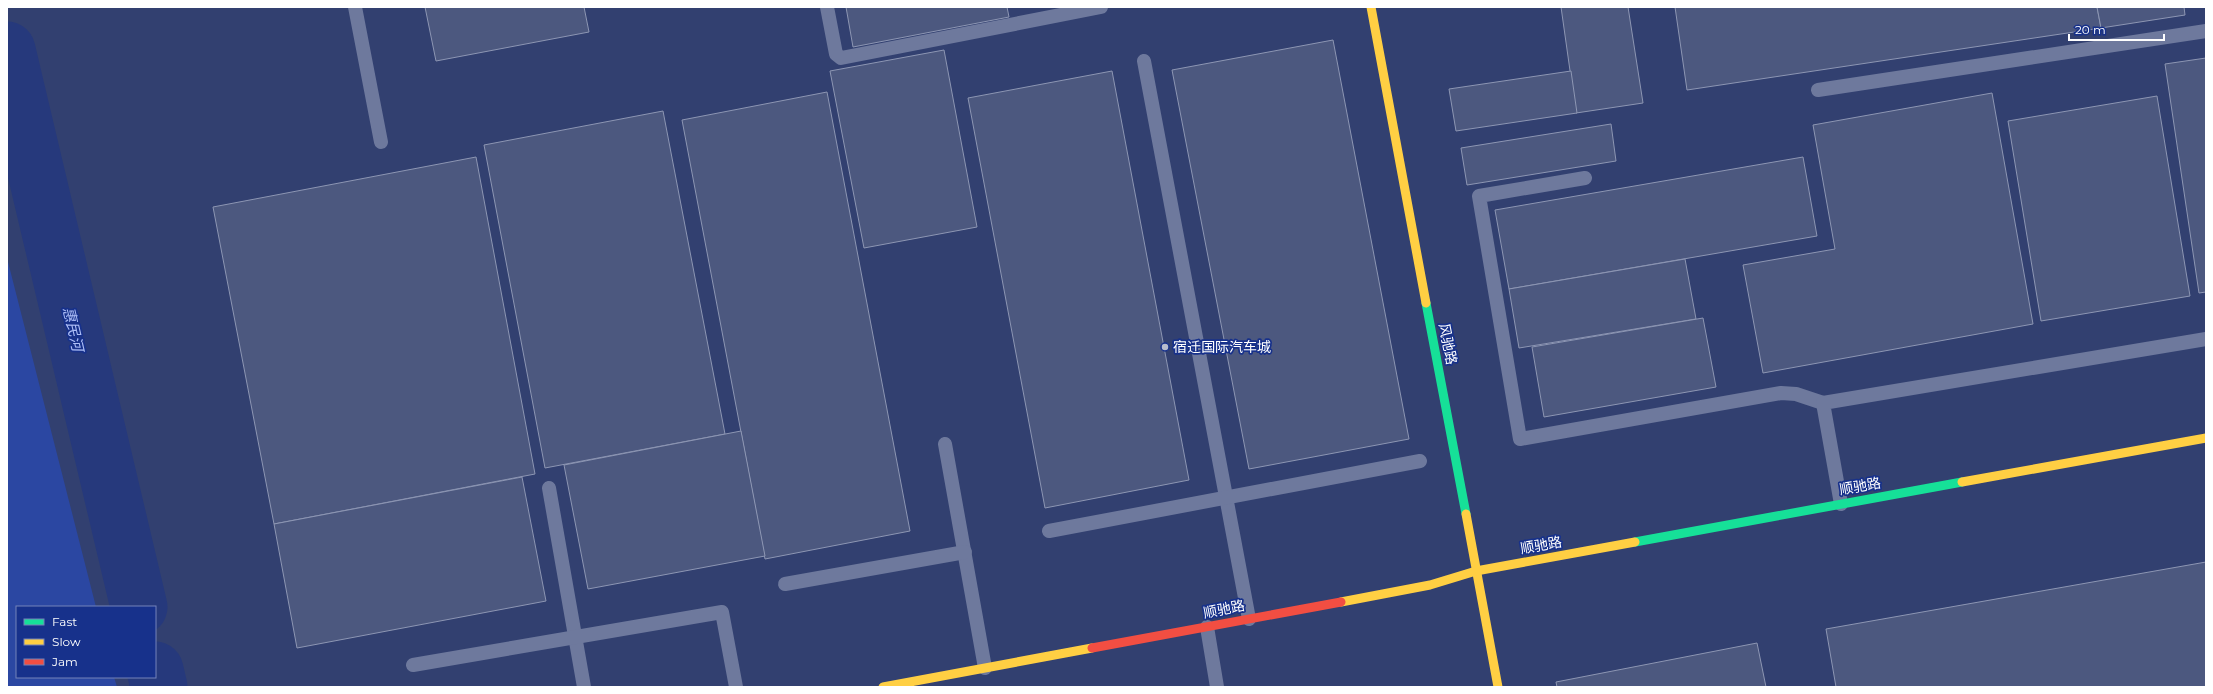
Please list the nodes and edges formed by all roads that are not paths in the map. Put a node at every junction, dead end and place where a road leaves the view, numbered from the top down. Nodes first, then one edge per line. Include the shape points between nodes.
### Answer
1 (356, 7) edge
2 (827, 7) edge
3 (1101, 7) edge
4 (1371, 7) edge
5 (1042, 12) edge
6 (2206, 31) edge
7 (1144, 61) dead end
8 (1818, 90) dead end
9 (381, 142) dead end
10 (1585, 178) dead end
11 (2206, 338) edge
12 (1823, 403) junction
13 (2206, 438) edge
14 (945, 444) dead end
15 (1420, 461) dead end
16 (549, 488) dead end
17 (1226, 497) junction
18 (1841, 504) junction
19 (1049, 531) dead end
20 (965, 552) junction
21 (1476, 571) junction
22 (785, 584) dead end
23 (1249, 619) junction
24 (1206, 627) junction
25 (576, 637) junction
26 (413, 665) dead end
27 (985, 668) junction
28 (584, 687) edge
29 (736, 687) edge
30 (883, 687) edge
31 (1217, 687) edge
32 (1498, 687) edge

1 - 9 lane
2 - 5 lane via 836,54 841,58
3 - 5 lane
4 - 21 street, 风驰路
6 - 8 lane
7 - 17 lane
10 - 12 lane via 1479,196 1520,439 1780,393 1796,394
11 - 12 lane
12 - 18 lane
13 - 18 street, 顺驰路
14 - 20 lane
15 - 17 lane
16 - 25 lane
17 - 19 lane
17 - 23 lane
18 - 21 street, 顺驰路
20 - 22 lane
20 - 27 lane
21 - 23 street, 顺驰路 via 1430,585
21 - 32 street, 风驰路
23 - 24 street, 顺驰路
24 - 27 street, 顺驰路
24 - 31 lane
25 - 26 lane
25 - 28 lane
25 - 29 lane via 722,612
27 - 30 street, 顺驰路

